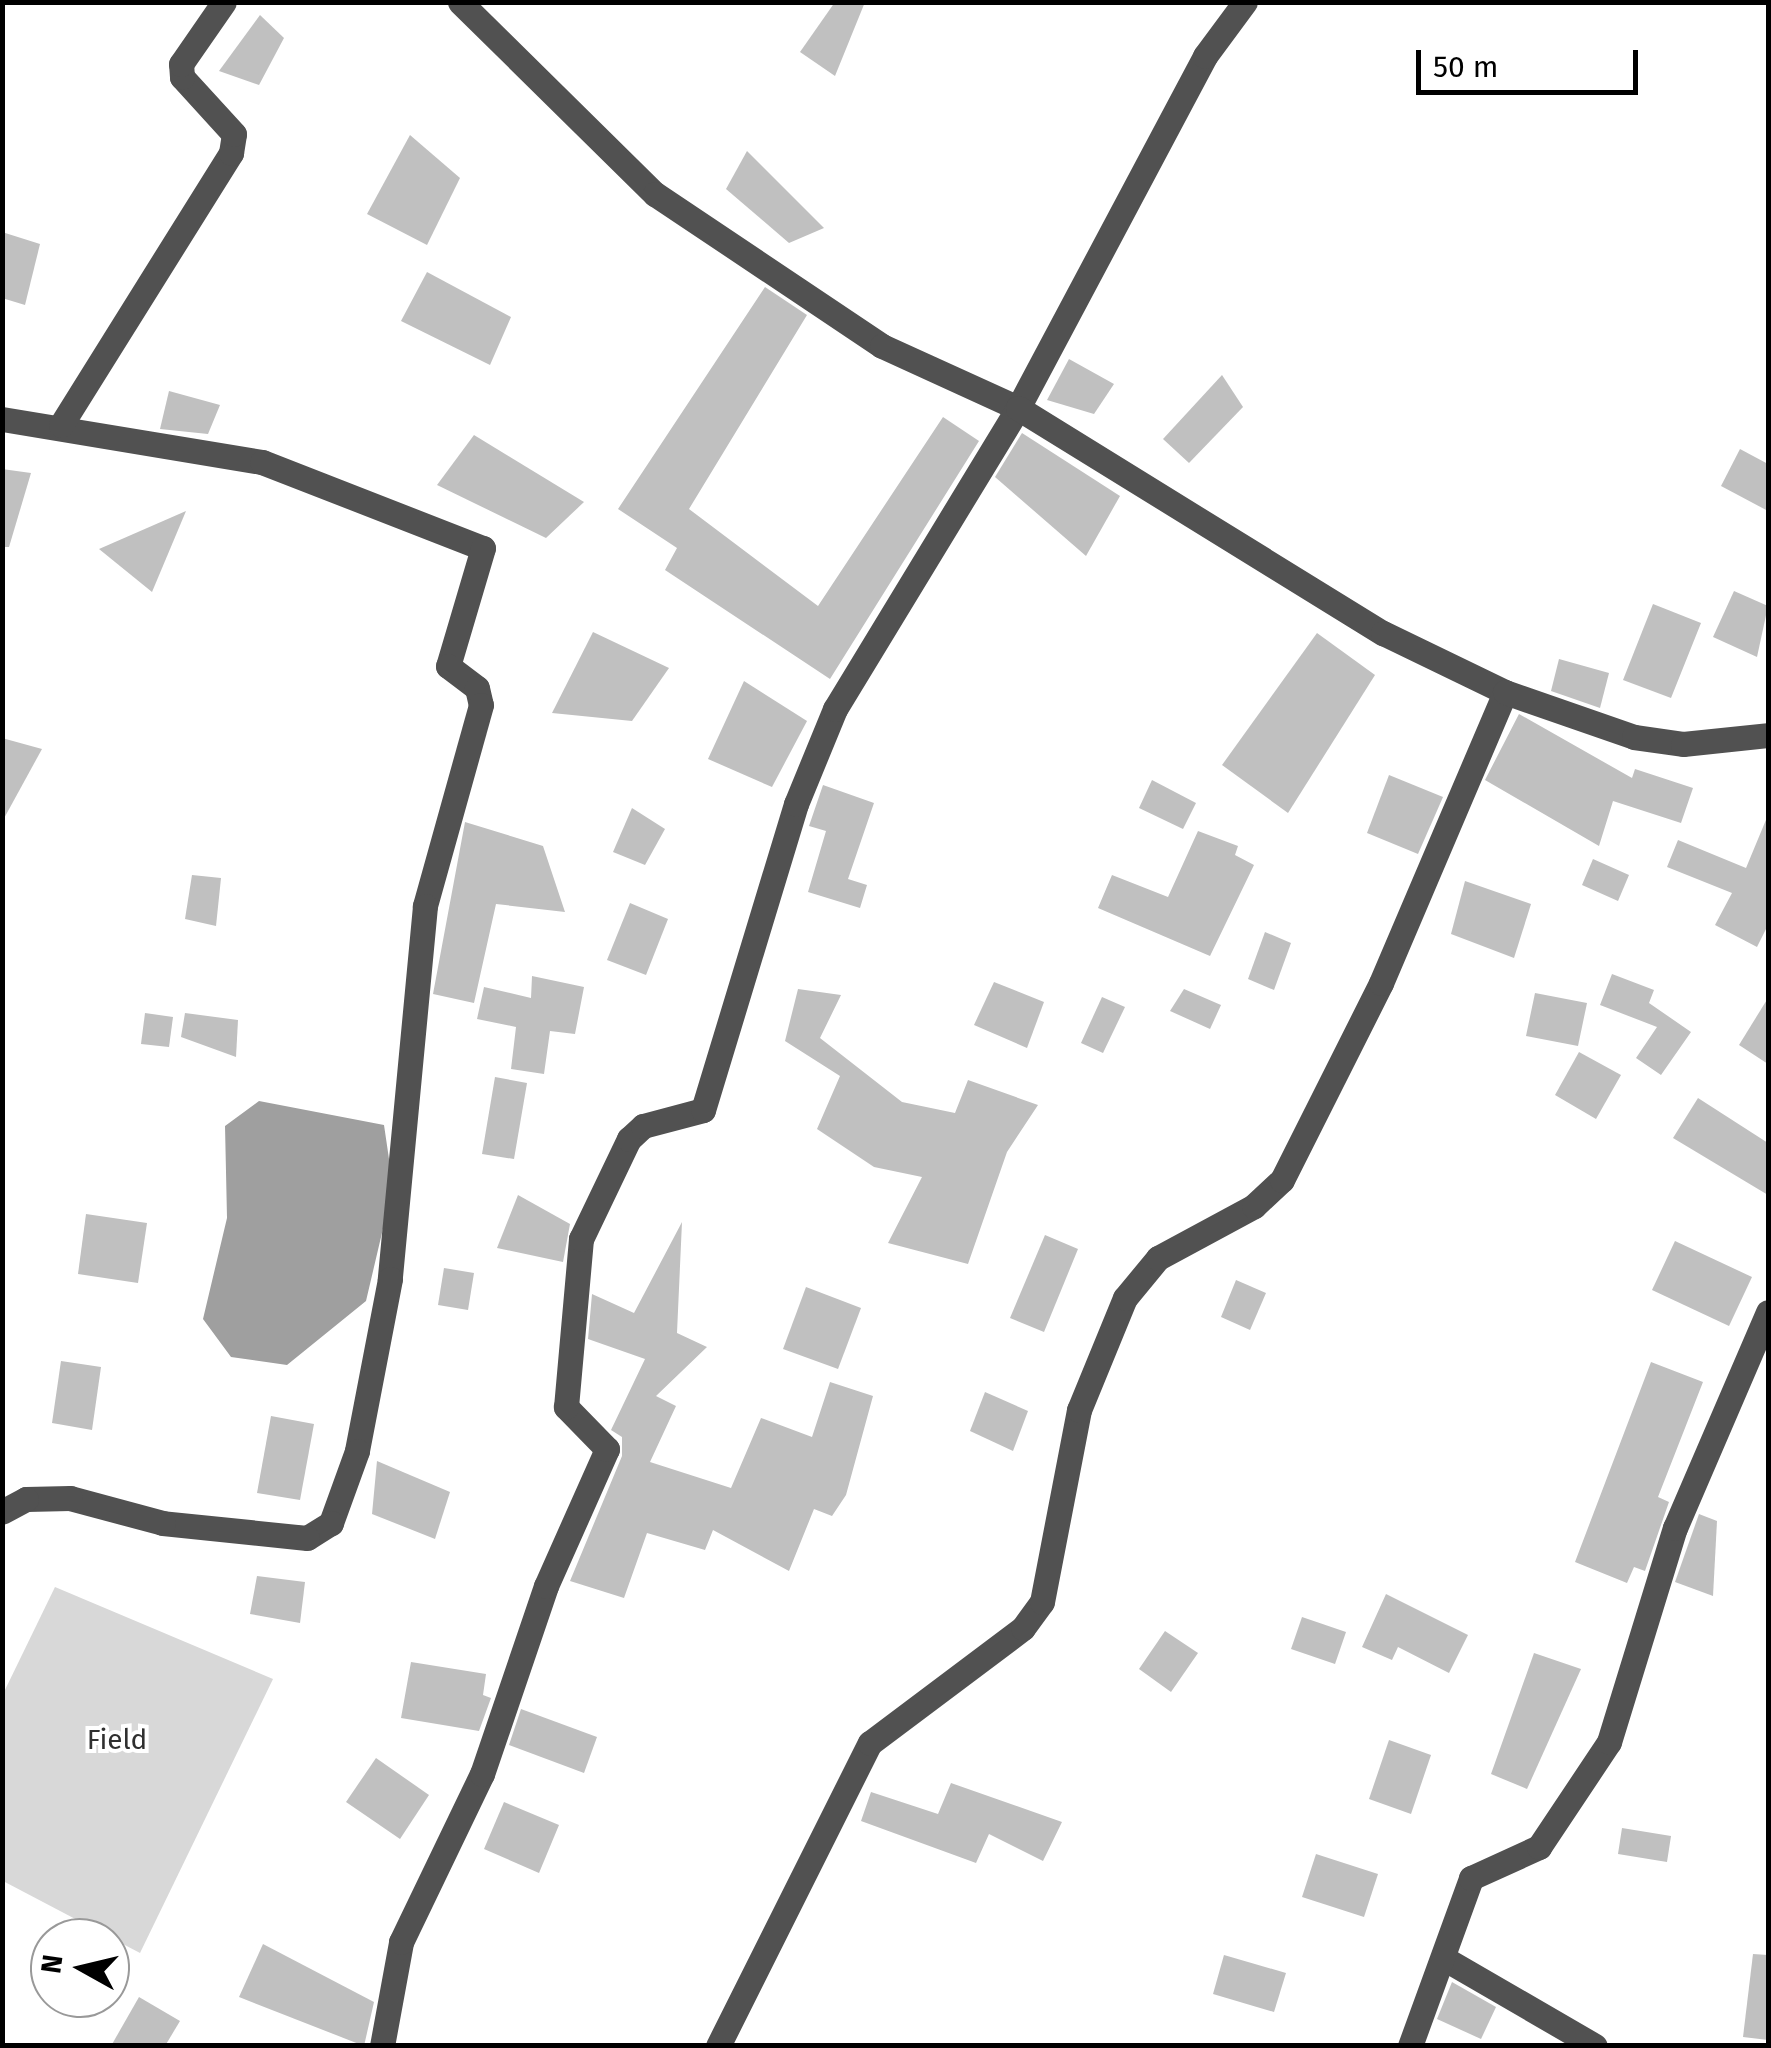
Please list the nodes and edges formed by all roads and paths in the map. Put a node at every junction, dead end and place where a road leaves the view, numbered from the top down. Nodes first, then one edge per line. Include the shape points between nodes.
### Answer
1 (224, 2) edge
2 (460, 2) edge
3 (1245, 2) edge
4 (1018, 408) junction
5 (2, 419) edge
6 (61, 425) junction
7 (1505, 692) junction
8 (1768, 735) edge
9 (1768, 1312) edge
10 (2, 1512) edge
11 (1445, 1960) junction
12 (382, 2046) edge
13 (718, 2046) edge
14 (1410, 2046) edge
15 (1595, 2046) edge

1 - 6 street via 182,77 234,134 231,153
2 - 4 street via 656,194 882,346
3 - 4 street via 1205,56
4 - 7 street via 1383,634
4 - 12 street via 834,709 796,804 704,1110 643,1126 629,1139 581,1240 566,1407 607,1449 546,1586 482,1774 402,1942
5 - 6 street
6 - 10 street via 262,462 472,538 483,548 480,568 448,666 476,688 480,705 425,906 392,1259 361,1435 332,1524 306,1538 163,1523 70,1498 26,1499
7 - 8 street via 1634,737 1683,744
7 - 13 street via 1438,858 1282,1180 1158,1258 1125,1298 1079,1410 1042,1602 1023,1628 870,1742
9 - 11 street via 1675,1528 1608,1742 1539,1846 1471,1878
11 - 14 street
11 - 15 street

